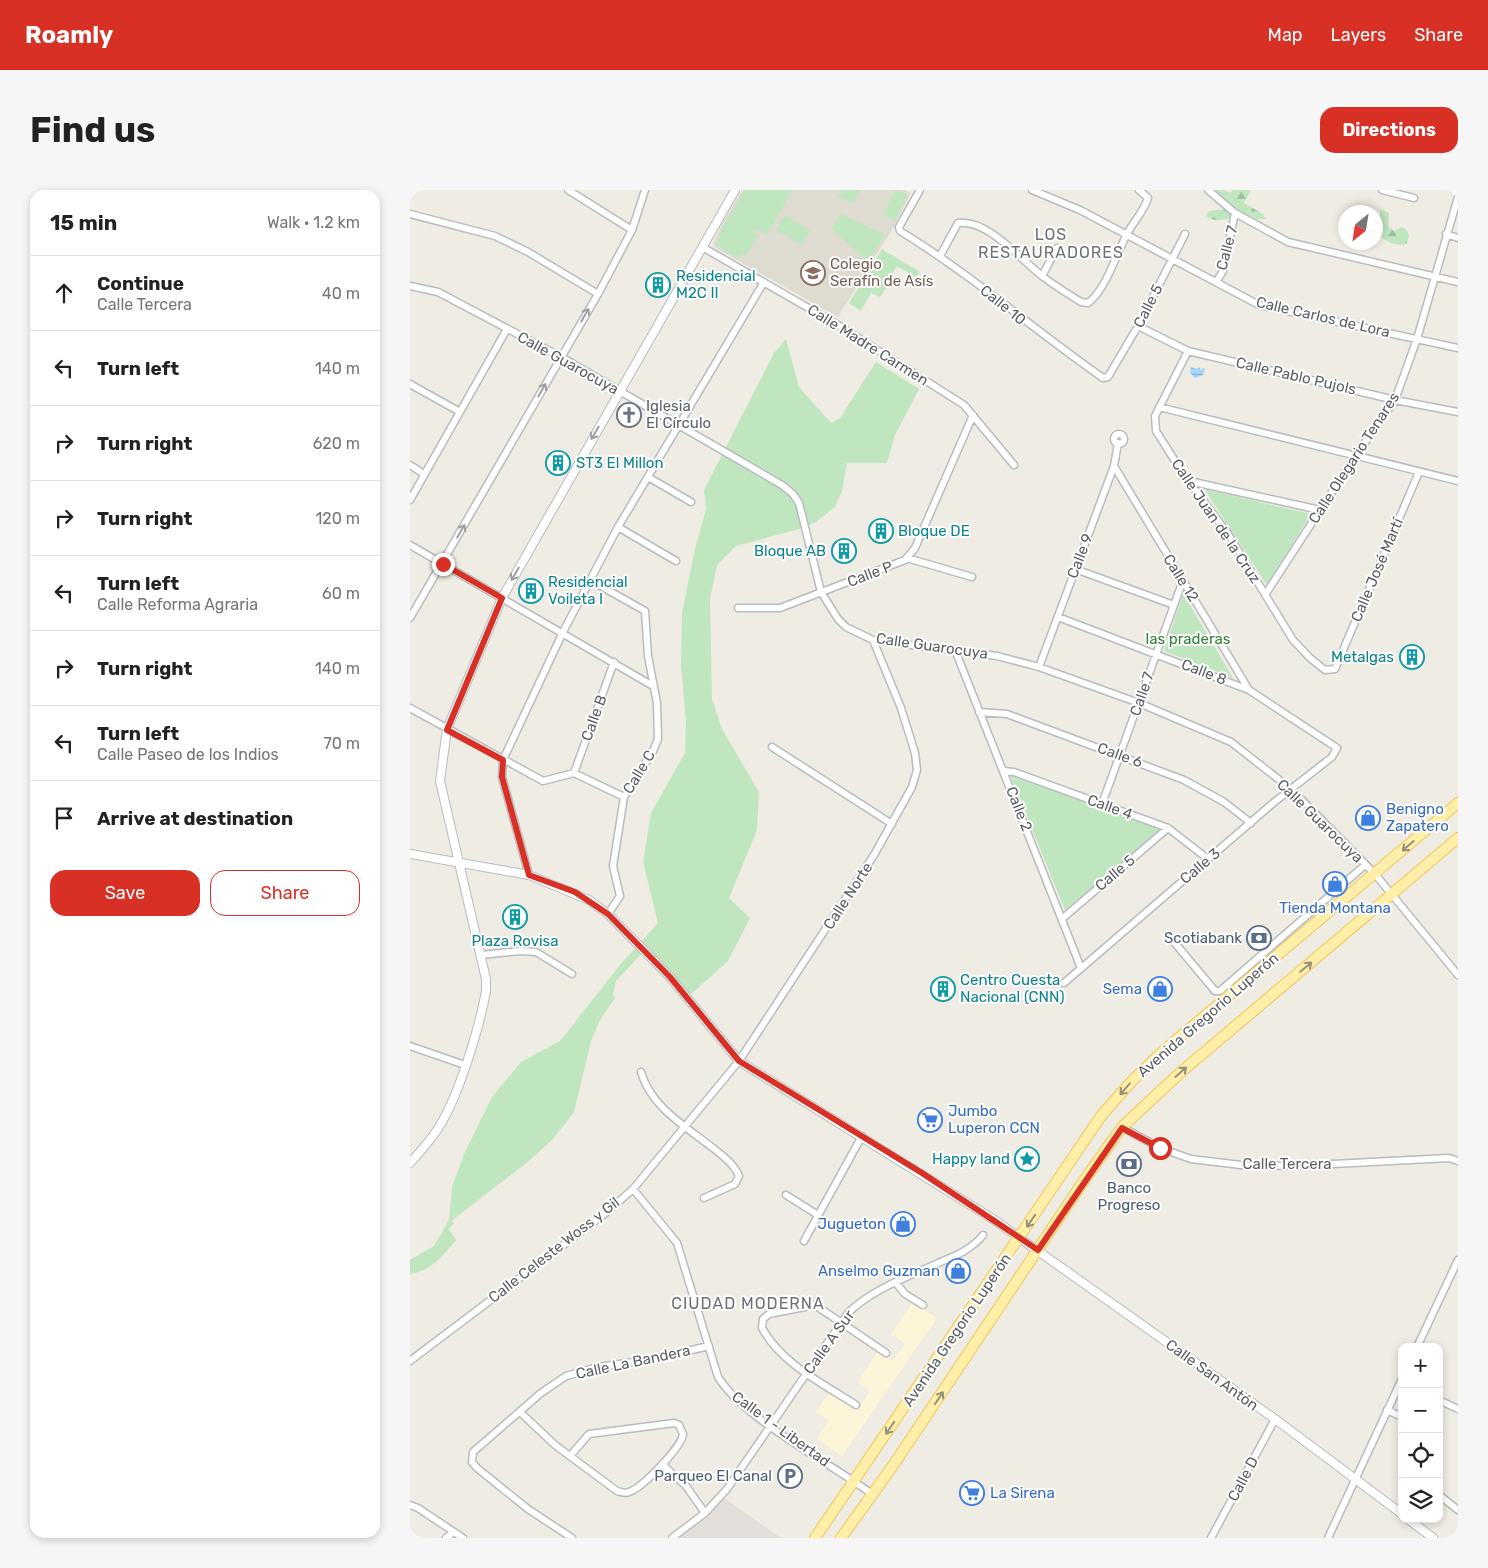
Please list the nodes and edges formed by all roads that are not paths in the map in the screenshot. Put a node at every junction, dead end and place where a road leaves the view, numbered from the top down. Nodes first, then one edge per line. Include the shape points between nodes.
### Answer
1 (568, 190) edge
2 (645, 190) edge
3 (736, 190) edge
4 (920, 190) edge
5 (1032, 190) edge
6 (1139, 190) edge
7 (1208, 190) edge
8 (1382, 190) edge
9 (1394, 191) edge
10 (1458, 197) edge
11 (1414, 198) dead end
12 (1235, 213) junction
13 (410, 214) edge
14 (632, 230) junction
15 (1127, 234) junction
16 (1185, 234) dead end
17 (1446, 234) junction
18 (1458, 238) edge
19 (704, 248) junction
20 (1057, 248) dead end
21 (940, 256) junction
22 (1172, 258) junction
23 (1042, 276) junction
24 (1436, 277) junction
25 (764, 282) junction
26 (1216, 282) junction
27 (1458, 282) edge
28 (410, 286) edge
29 (598, 294) junction
30 (1138, 326) junction
31 (507, 328) junction
32 (1417, 339) junction
33 (1458, 348) edge
34 (1188, 351) junction
35 (561, 357) junction
36 (1108, 377) joint
37 (410, 384) edge
38 (619, 391) junction
39 (1396, 400) junction
40 (1159, 407) junction
41 (460, 412) junction
42 (1458, 412) edge
43 (973, 415) junction
44 (679, 425) junction
45 (1118, 444) dead end
46 (1356, 455) junction
47 (410, 465) edge
48 (1014, 465) dead end
49 (1114, 466) junction
50 (1420, 472) junction
51 (424, 474) junction
52 (648, 477) junction
53 (1189, 481) junction
54 (1458, 481) edge
55 (410, 500) edge
56 (690, 502) dead end
57 (1320, 510) junction
58 (618, 527) junction
59 (410, 545) edge
60 (907, 558) junction
61 (676, 561) dead end
62 (443, 564) junction
63 (1075, 569) junction
64 (972, 577) dead end
65 (590, 580) junction
66 (1182, 583) junction
67 (821, 592) junction
68 (1265, 595) junction
69 (502, 598) junction
70 (1174, 605) junction
71 (738, 608) dead end
72 (1058, 616) junction
73 (410, 618) edge
74 (563, 632) junction
75 (873, 640) junction
76 (954, 650) junction
77 (1156, 655) junction
78 (614, 662) junction
79 (1039, 667) junction
80 (1335, 668) joint
81 (653, 686) junction
82 (1249, 690) junction
83 (1138, 703) junction
84 (410, 708) edge
85 (979, 712) junction
86 (447, 730) junction
87 (772, 747) dead end
88 (1337, 750) joint
89 (1120, 755) junction
90 (503, 760) junction
91 (1003, 771) junction
92 (574, 773) junction
93 (1291, 789) junction
94 (624, 797) junction
95 (1458, 803) edge
96 (1102, 804) junction
97 (1251, 823) junction
98 (892, 824) junction
99 (1168, 828) junction
100 (1458, 838) edge
101 (410, 854) edge
102 (1208, 859) junction
103 (458, 862) junction
104 (1365, 865) junction
105 (1375, 874) junction
106 (529, 875) junction
107 (1392, 894) junction
108 (608, 914) junction
109 (1062, 918) junction
110 (1168, 936) dead end
111 (481, 955) junction
112 (1081, 968) junction
113 (572, 974) dead end
114 (1458, 974) edge
115 (1064, 983) dead end
116 (410, 1046) edge
117 (739, 1061) junction
118 (465, 1064) junction
119 (640, 1072) dead end
120 (685, 1126) junction
121 (1122, 1128) junction
122 (862, 1136) junction
123 (1458, 1161) edge
124 (410, 1163) edge
125 (633, 1189) junction
126 (786, 1195) dead end
127 (704, 1198) dead end
128 (818, 1215) junction
129 (983, 1235) dead end
130 (1020, 1238) junction
131 (804, 1242) dead end
132 (1038, 1250) junction
133 (1458, 1260) edge
134 (896, 1283) junction
135 (923, 1305) dead end
136 (840, 1323) junction
137 (1419, 1343) edge
138 (709, 1346) junction
139 (886, 1353) dead end
140 (410, 1361) edge
141 (806, 1373) junction
142 (1398, 1387) edge
143 (1443, 1402) edge
144 (856, 1404) dead end
145 (1458, 1408) edge
146 (1387, 1410) junction
147 (520, 1412) junction
148 (1398, 1415) edge
149 (1275, 1419) junction
150 (771, 1426) junction
151 (570, 1456) junction
152 (662, 1464) junction
153 (1356, 1479) junction
154 (854, 1481) junction
155 (872, 1494) junction
156 (1443, 1498) edge
157 (410, 1505) edge
158 (1458, 1510) edge
159 (1398, 1511) edge
160 (704, 1513) junction
161 (1416, 1523) edge
162 (454, 1532) junction
163 (1429, 1537) edge
164 (446, 1538) edge
165 (463, 1538) edge
166 (572, 1538) edge
167 (672, 1538) edge
168 (815, 1538) edge
169 (841, 1538) edge
170 (1210, 1538) edge
171 (1328, 1538) edge

1 - 14 street
2 - 14 street
3 - 19 street
4 - 21 street, Calle 10 via 899,230
5 - 15 street, Calle Carlos de Lora
6 - 15 street via 1148,198
7 - 12 street
8 - 9 street
9 - 11 street
10 - 17 street, Calle Olegario Tenares
12 - 24 street via 1288,242
12 - 26 street, Calle 7 via 1223,270
13 - 29 street via 495,236
14 - 29 street
15 - 22 street, Calle Carlos de Lora
15 - 23 street via 1102,285 1088,303 1081,302
16 - 22 street, Calle 5
17 - 18 street
17 - 24 street, Calle Olegario Tenares
19 - 25 street, Calle Madre Carmen
19 - 38 street
20 - 23 street
21 - 23 street via 958,223 962,222 989,232
21 - 36 street, Calle 10 via 1054,344 1103,378
22 - 26 street, Calle Carlos de Lora
22 - 30 street, Calle 5
24 - 27 street
24 - 32 street, Calle Olegario Tenares
25 - 43 street, Calle Madre Carmen via 956,400
25 - 44 street
26 - 32 street, Calle Carlos de Lora via 1259,304
28 - 31 street, Calle Guarocuya via 438,292
35 -> 29 street
30 - 34 street, Calle Pablo Pujols
30 - 36 street, Calle 5
31 - 35 street, Calle Guarocuya
31 - 41 street
32 - 33 street, Calle Carlos de Lora
32 - 39 street, Calle Olegario Tenares
34 - 39 street, Calle Pablo Pujols
34 - 40 street, Calle Juan de la Cruz
35 - 38 street, Calle Guarocuya
62 -> 35 street
37 - 41 street
38 - 44 street, Calle Guarocuya
38 -> 69 street
39 - 42 street, Calle Pablo Pujols
39 - 46 street, Calle Olegario Tenares
40 - 46 street
40 - 53 street, Calle Juan de la Cruz via 1154,423 1156,431
41 - 51 street
43 - 48 street, Calle Madre Carmen
43 - 60 street, Calle P via 915,548
44 - 52 street
44 - 67 street, Calle Guarocuya via 794,494
45 - 49 street, Calle 9
46 - 50 street
46 - 57 street, Calle Olegario Tenares
47 - 51 street
49 - 63 street, Calle 9
49 - 66 street, Calle 12
50 - 54 street
50 - 80 street, Calle José Martí
51 - 55 street
52 - 56 street
52 - 58 street
53 - 57 street
53 - 68 street, Calle Juan de la Cruz via 1228,534
57 - 68 street, Calle Olegario Tenares
58 - 61 street
58 - 65 street
59 - 62 street
60 - 64 street
60 - 67 street, Calle P
62 - 69 street
62 - 73 street
63 - 70 street
63 - 72 street, Calle 9
65 - 74 street
65 - 81 street, Calle C via 645,611
66 - 70 street, Calle 7
66 - 82 street, Calle 12
67 - 71 street, Calle P via 780,608
67 - 75 street, Calle Guarocuya via 846,627
68 - 80 street, Calle Juan de la Cruz via 1302,651 1326,670
69 - 74 street
69 - 86 street
70 - 77 street, Calle 7
72 - 77 street, Calle 8
72 - 79 street, Calle 9
74 - 78 street
74 - 90 street
75 - 76 street, Calle Guarocuya
75 - 98 street, Calle Norte via 901,708 917,761 912,787
76 - 79 street, Calle Guarocuya via 997,656
76 - 85 street, Calle 2
77 - 82 street, Calle 8
77 - 83 street, Calle 7
78 - 81 street
78 - 92 street, Calle B
79 - 83 street, Calle Guarocuya
81 - 94 street, Calle C via 658,739
82 - 88 street, Calle 8 via 1334,744
83 - 89 street, Calle 7
83 - 93 street, Calle Guarocuya via 1231,742
84 - 86 street
85 - 89 street, Calle 6 via 1007,714
85 - 91 street, Calle 2
86 - 90 street
86 - 103 street via 440,781
87 - 98 street
88 - 93 street, Calle 3
89 - 96 street, Calle 7
89 - 97 street, Calle 6 via 1204,790
90 - 92 street via 543,781
90 - 106 street via 502,777
91 - 96 street, Calle 4 via 1014,772
91 - 109 street, Calle 2
92 - 94 street
93 - 97 street, Calle 3
93 - 104 street, Calle Guarocuya
94 - 108 street, Calle C via 613,866 620,896
95 -> 105 main road, Avenida Gregorio Luperón
96 - 99 street, Calle 4
97 - 102 street, Calle 3
98 - 117 street, Calle Norte
99 - 102 street, Calle 4
99 - 109 street, Calle 5
100 - 107 main road, Avenida Gregorio Luperón
101 - 103 street, Calle San Antón
102 - 112 street, Calle 3
103 - 106 street, Calle San Antón
103 - 111 street
104 - 105 street, Calle Guarocuya
104 - 110 street via 1220,991 1215,991
105 - 107 street, Calle Guarocuya
105 -> 130 main road, Avenida Gregorio Luperón via 1162,1052 1130,1084 1102,1116
106 - 108 street, Calle San Antón via 575,892
107 - 114 street, Calle Guarocuya
121 -> 107 main road, Avenida Gregorio Luperón via 1181,1072
108 - 117 street, Calle San Antón via 670,977
109 - 112 street, Calle 2
111 - 113 street via 520,950 536,952
111 - 118 street via 486,991
112 - 115 street, Calle 3
116 - 118 street
117 - 120 street, Calle Norte
117 - 122 street, Calle San Antón
118 - 124 street via 445,1118 433,1138
119 - 120 street via 654,1101
120 - 125 street, Calle Celeste Woss y Gil
120 - 127 street via 725,1157 739,1176 735,1184
121 - 123 street, Calle Tercera via 1160,1148 1191,1159 1241,1165 1294,1166 1449,1158
121 - 132 main road, Avenida Gregorio Luperón
122 - 128 street
122 - 130 street, Calle San Antón
125 - 138 street, Calle 1 - Libertad via 677,1243
125 - 140 street, Calle Celeste Woss y Gil via 608,1212
126 - 128 street
128 - 131 street
129 - 134 street, Calle A Sur via 971,1248
130 - 132 street, Calle San Antón
130 -> 154 main road, Avenida Gregorio Luperón
132 - 149 street, Calle San Antón
155 -> 132 main road, Avenida Gregorio Luperón
133 - 137 street
134 - 135 street via 905,1294
134 - 136 street, Calle A Sur via 859,1303
136 - 139 street
136 - 141 street, Calle A Sur
136 - 141 street via 815,1305 769,1314 762,1320 762,1328 774,1347
138 - 147 street, Calle La Bandera via 580,1371 556,1381
138 - 150 street, Calle 1 - Libertad via 718,1377 726,1390
141 - 144 street
141 - 150 street, Calle A Sur
142 - 146 street
143 - 145 street
146 - 148 street
146 - 153 street
147 - 151 street
147 - 166 street, Calle La Bandera via 476,1450 472,1462 528,1509
149 - 153 street, Calle San Antón
149 - 170 street, Calle D
150 - 154 street, Calle 1 - Libertad
150 - 160 street, Calle A Sur via 727,1489
151 - 152 street via 624,1493 633,1490
151 - 152 street via 583,1439 599,1432 674,1423 679,1425 683,1434 680,1443
152 - 160 street via 694,1494
153 - 159 street, Calle San Antón
153 - 171 street
154 - 155 street, Calle 1 - Libertad
154 - 168 main road, Avenida Gregorio Luperón
155 - 169 main road, Avenida Gregorio Luperón
156 - 158 street
157 - 162 street
160 - 167 street, Calle A Sur
161 - 163 street
162 - 164 street
162 - 165 street

